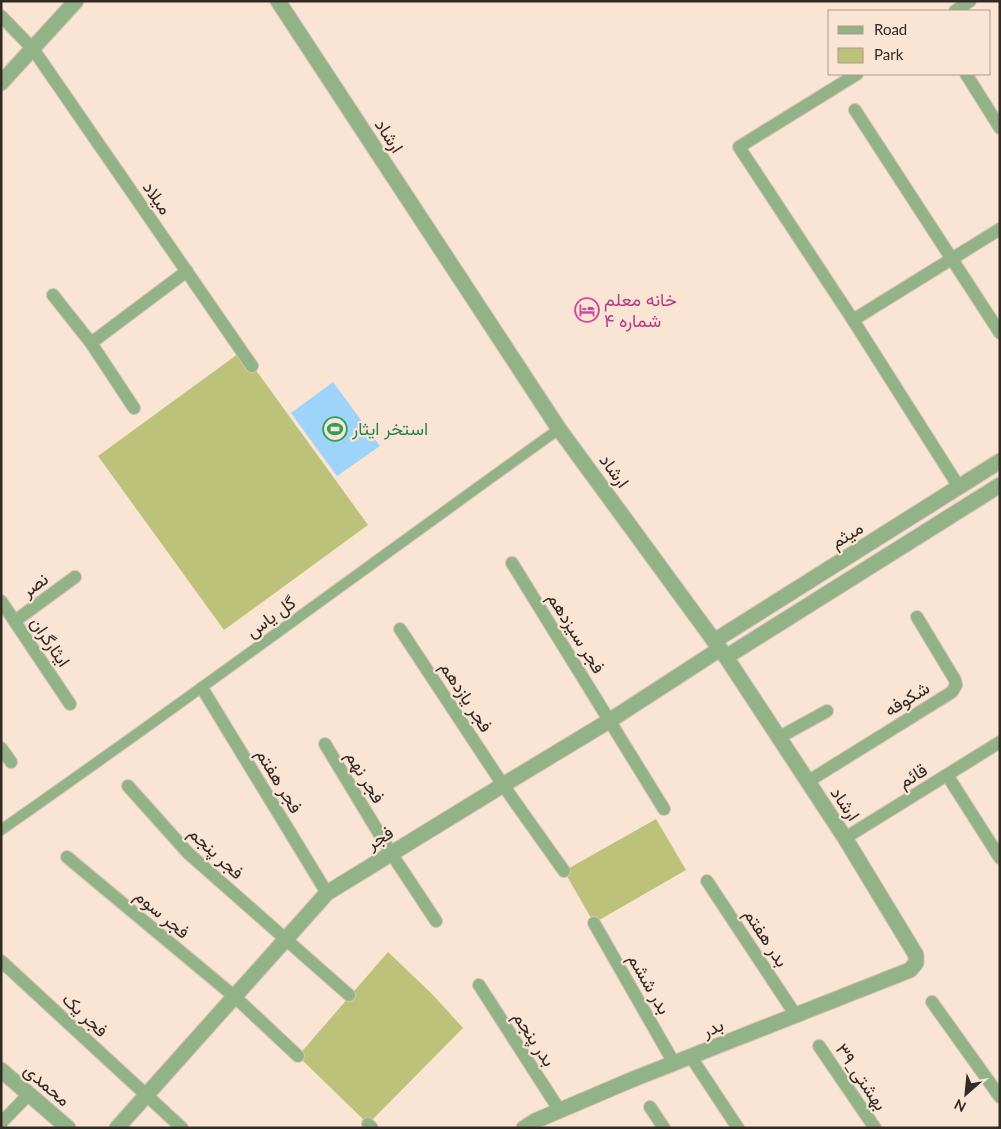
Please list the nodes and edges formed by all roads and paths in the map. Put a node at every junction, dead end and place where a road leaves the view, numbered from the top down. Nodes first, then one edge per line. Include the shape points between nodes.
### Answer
1 (76, 1) edge
2 (278, 1) edge
3 (970, 1) edge
4 (956, 10) edge
5 (1, 16) edge
6 (33, 49) junction
7 (855, 75) edge
8 (967, 75) edge
9 (1, 84) edge
10 (855, 110) dead end
11 (1000, 128) edge
12 (1000, 229) edge
13 (952, 259) junction
14 (187, 271) junction
15 (53, 295) dead end
16 (853, 320) junction
17 (1000, 333) edge
18 (91, 343) junction
19 (252, 366) dead end
20 (134, 408) dead end
21 (559, 429) junction
22 (1000, 461) edge
23 (1000, 485) edge
24 (959, 487) junction
25 (512, 563) dead end
26 (75, 577) dead end
27 (1, 601) edge
28 (917, 617) dead end
29 (15, 621) junction
30 (400, 628) dead end
31 (735, 628) junction
32 (747, 644) junction
33 (720, 649) junction
34 (202, 688) junction
35 (70, 704) dead end
36 (827, 711) dead end
37 (610, 721) junction
38 (778, 738) junction
39 (1000, 742) edge
40 (326, 744) dead end
41 (1, 748) edge
42 (11, 762) dead end
43 (947, 775) junction
44 (807, 782) junction
45 (503, 784) junction
46 (128, 786) dead end
47 (664, 809) dead end
48 (1, 830) edge
49 (845, 838) junction
50 (391, 853) junction
51 (67, 857) dead end
52 (1000, 858) edge
53 (564, 871) dead end
54 (708, 881) dead end
55 (327, 893) junction
56 (436, 921) dead end
57 (594, 923) dead end
58 (285, 940) junction
59 (1, 961) edge
60 (916, 963) joint
61 (479, 985) dead end
62 (349, 995) dead end
63 (235, 997) junction
64 (932, 1002) dead end
65 (795, 1014) junction
66 (819, 1046) dead end
67 (298, 1056) dead end
68 (691, 1057) junction
69 (674, 1063) junction
70 (1, 1070) edge
71 (29, 1094) junction
72 (145, 1095) junction
73 (1000, 1097) edge
74 (650, 1106) dead end
75 (560, 1111) junction
76 (1, 1123) edge
77 (68, 1128) edge
78 (117, 1128) edge
79 (182, 1128) edge
80 (524, 1128) edge
81 (664, 1128) edge
82 (738, 1128) edge
83 (875, 1128) edge

1 - 6 street
2 - 21 street, ارشاد
3 - 4 street
5 - 6 street, میلاد
6 - 9 street
6 - 14 street, میلاد
7 - 16 street via 739,147
8 - 11 street
10 - 13 street
12 - 13 street
13 - 16 street
13 - 17 street
14 - 18 street
14 - 19 street, میلاد
15 - 18 street
16 - 24 street
18 - 20 street
21 - 33 street, ارشاد
21 - 34 street, گل یاس
22 - 24 street, میثم
23 - 32 street
24 - 31 street, میثم
25 - 37 street, فجر سیزدهم
26 - 29 street, نصر
27 - 29 street, ایثارگران
28 - 44 street, شکوفه via 954,680 956,685 952,692
29 - 35 street, ایثارگران
30 - 45 street, فجر یازدهم
31 - 32 street via 735,639
31 - 33 street, میثم
32 - 33 street
33 - 37 street, فجر
33 - 38 street, ارشاد
34 - 48 street, گل یاس
34 - 55 street, فجر هفتم
36 - 38 street
37 - 45 street, فجر
37 - 47 street, فجر سیزدهم
38 - 44 street, ارشاد
39 - 43 street, قائم
40 - 50 street, فجر نهم
41 - 42 street
43 - 49 street, قائم
43 - 52 street
44 - 49 street, ارشاد
45 - 50 street, فجر
45 - 53 street, فجر یازدهم
46 - 58 street, فجر پنجم via 188,853
49 - 60 street, ارشاد via 916,955
50 - 55 street, فجر
50 - 56 street, فجر نهم
51 - 63 street, فجر سوم
54 - 65 street, بدر هفتم
55 - 58 street, فجر
57 - 69 street, بدر ششم
58 - 62 street, فجر پنجم
58 - 63 street, فجر
59 - 72 street, فجر یک
60 - 65 street, بدر via 910,970
61 - 75 street, بدر پنجم
63 - 67 street, فجر سوم
63 - 72 street, فجر
64 - 73 street
65 - 68 street, بدر
66 - 83 street, ۳۹_بهشتی
68 - 69 street, بدر
68 - 82 street
69 - 75 street, بدر
70 - 71 street, محمدی
71 - 76 street
71 - 77 street, محمدی
72 - 78 street, فجر
72 - 79 street, فجر یک
74 - 81 street
75 - 80 street, بدر

